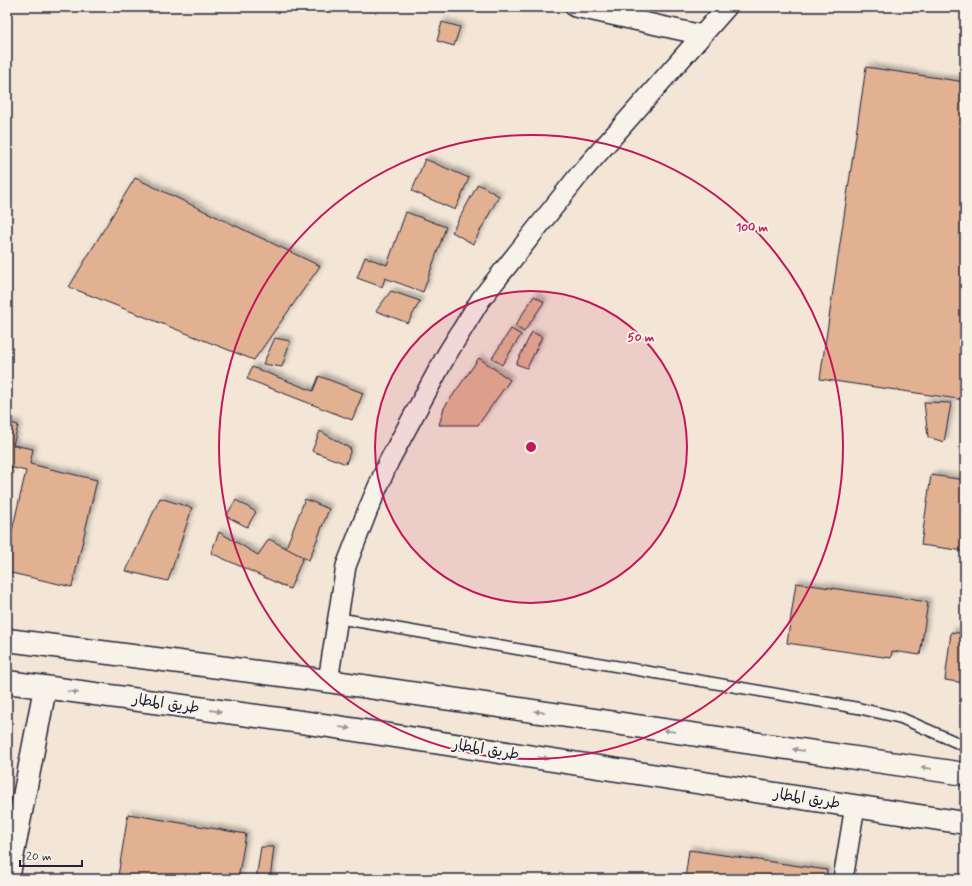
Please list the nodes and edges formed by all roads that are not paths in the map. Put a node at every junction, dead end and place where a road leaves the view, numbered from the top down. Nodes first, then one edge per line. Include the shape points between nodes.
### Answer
1 (575, 7) edge
2 (727, 7) edge
3 (702, 36) junction
4 (337, 618) junction
5 (7, 640) edge
6 (328, 681) junction
7 (7, 682) edge
8 (45, 688) junction
9 (965, 746) edge
10 (965, 774) edge
11 (855, 806) junction
12 (965, 823) edge
13 (8, 879) edge
14 (843, 879) edge

1 - 3 street
2 - 3 street
3 - 4 street via 574,181 481,299 450,348 412,416 367,512 346,566
4 - 6 street
4 - 9 lane via 858,708 901,718
5 - 6 main road
10 -> 6 main road
7 - 8 main road, طريق المطار
8 -> 11 main road, طريق المطار via 330,726
8 - 13 main road
11 - 12 main road, طريق المطار
11 - 14 street

